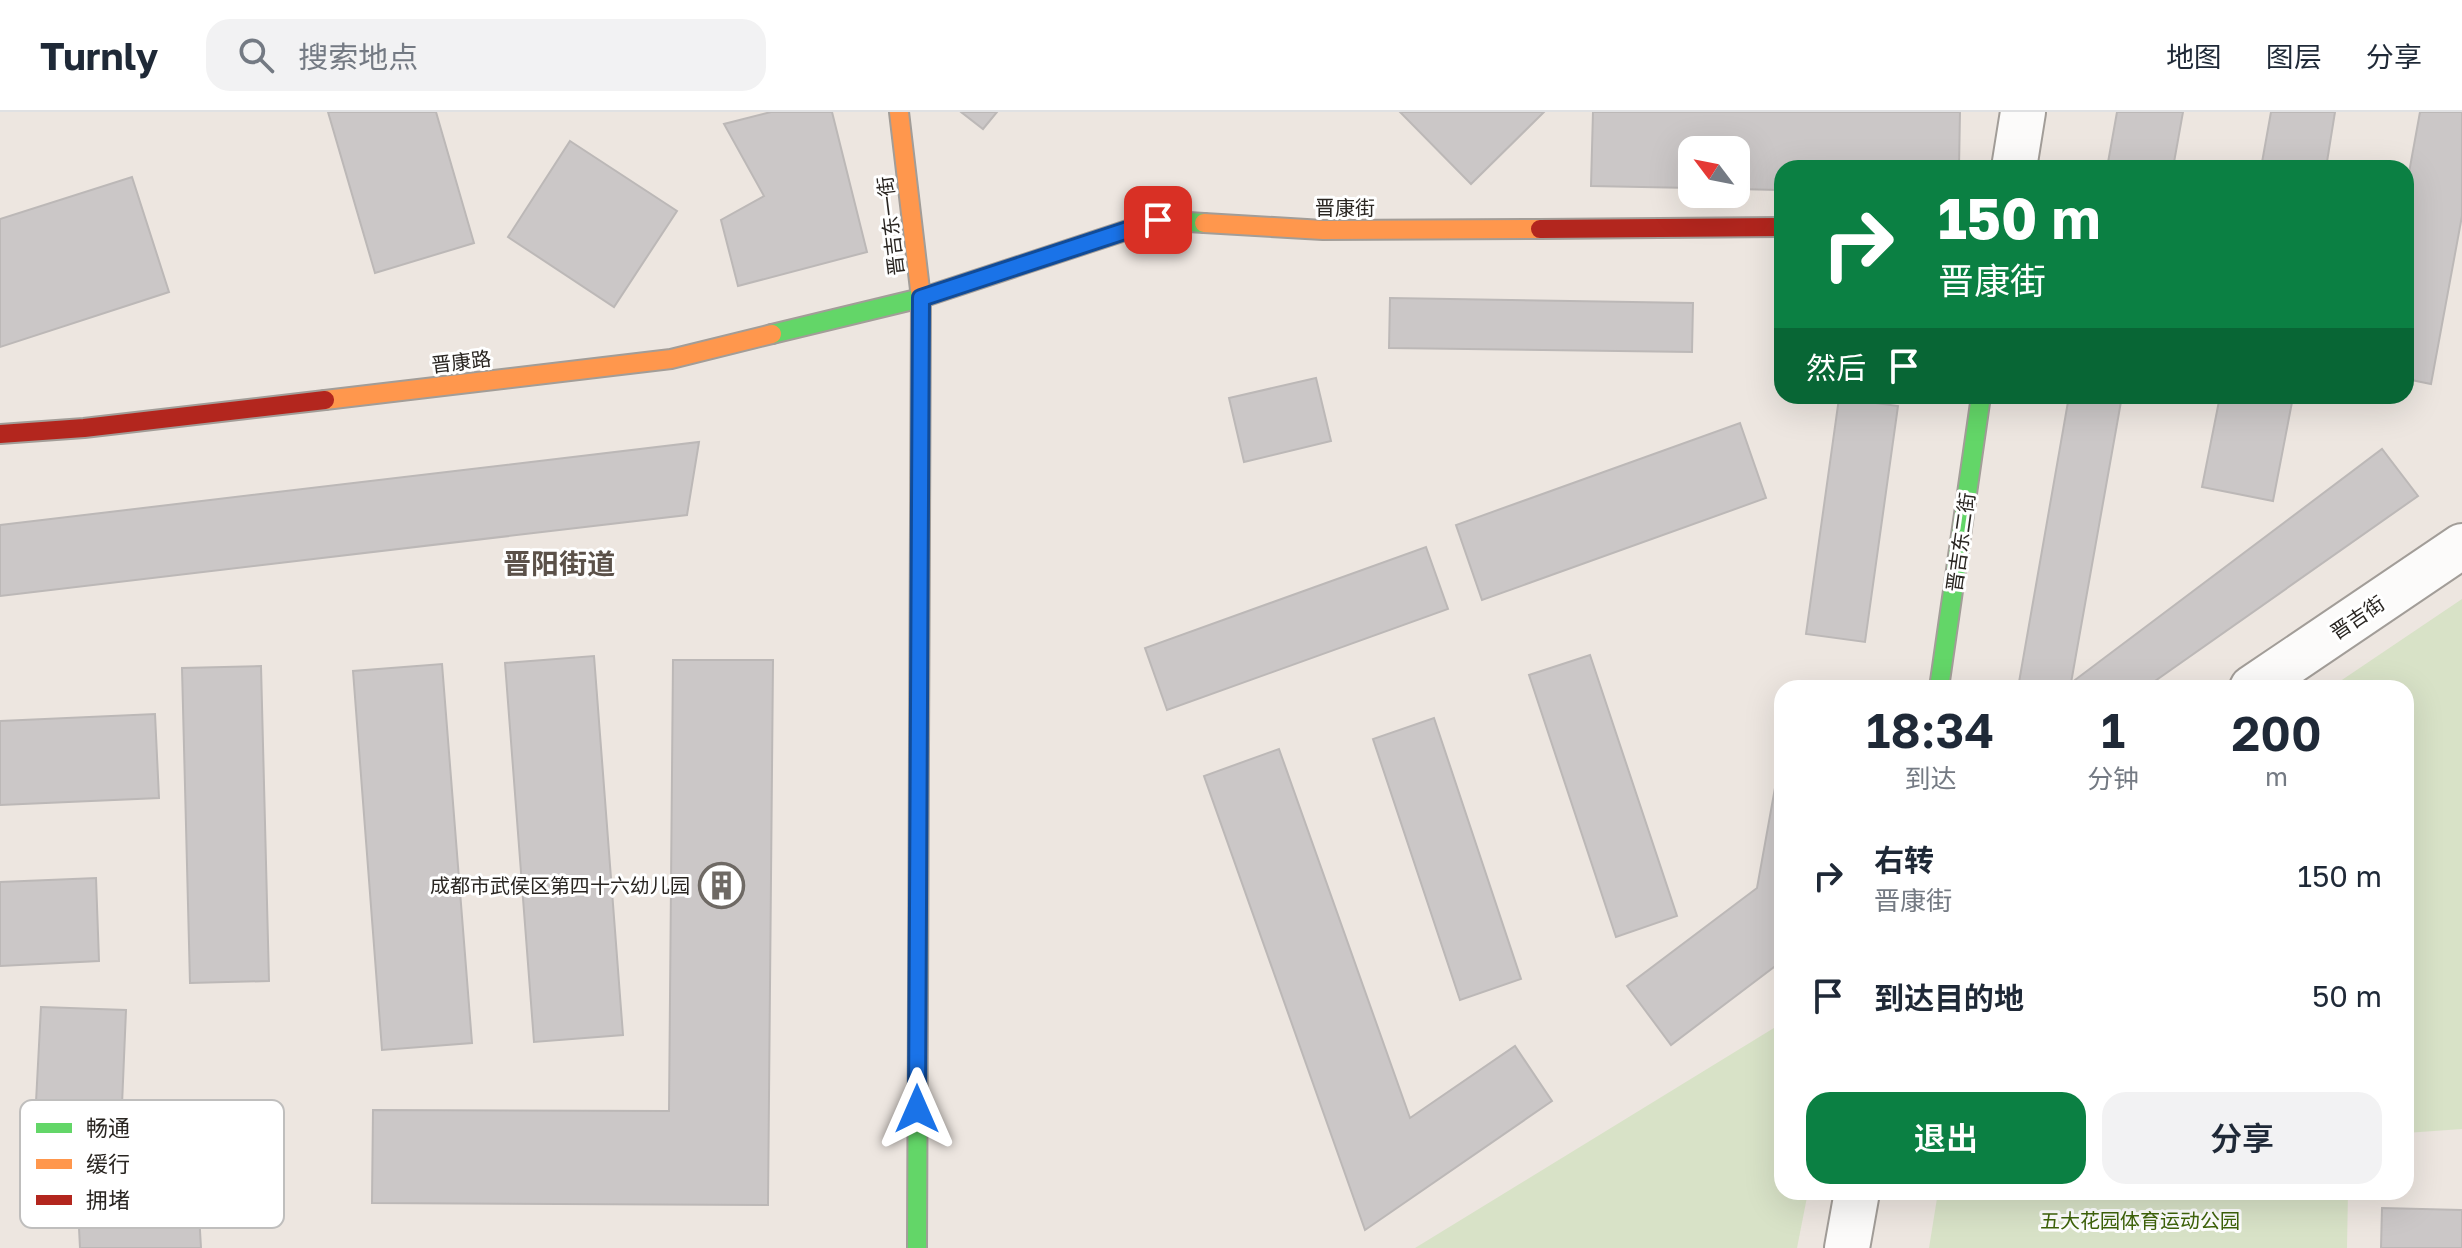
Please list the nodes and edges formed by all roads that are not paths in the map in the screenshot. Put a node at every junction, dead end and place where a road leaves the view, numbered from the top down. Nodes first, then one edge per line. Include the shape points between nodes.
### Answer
1 (899, 112) edge
2 (2023, 112) edge
3 (2015, 160) edge
4 (1774, 227) edge
5 (921, 298) junction
6 (1980, 404) edge
7 (0, 434) edge
8 (2462, 546) edge
9 (1940, 680) edge
10 (2264, 680) edge
11 (1856, 1200) edge
12 (917, 1248) edge
13 (1847, 1248) edge

1 - 5 street, 晋吉东一街
2 - 3 street
4 - 5 street, 晋康街 via 1323,230 1158,220
5 - 7 street, 晋康路 via 671,359
5 - 12 street, 晋吉东一街
6 - 9 street, 晋吉东二街
8 - 10 street, 晋吉街
11 - 13 street

